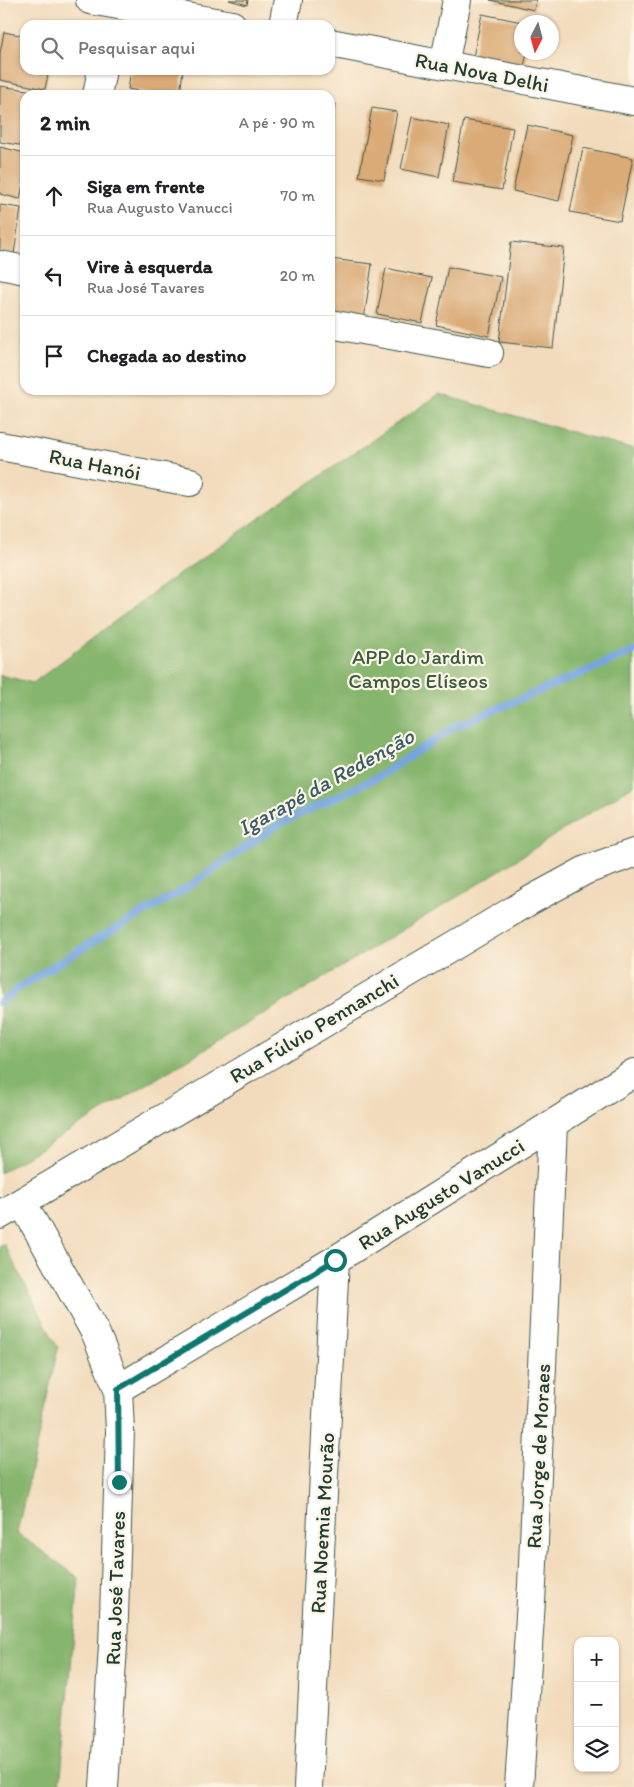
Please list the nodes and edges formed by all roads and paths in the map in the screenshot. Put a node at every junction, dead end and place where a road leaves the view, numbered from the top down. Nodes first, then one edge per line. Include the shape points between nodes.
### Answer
1 (288, 0) edge
2 (457, 0) edge
3 (105, 10) edge
4 (190, 20) edge
5 (284, 20) edge
6 (335, 44) edge
7 (444, 66) junction
8 (101, 75) edge
9 (98, 90) edge
10 (634, 100) edge
11 (0, 265) edge
12 (20, 269) edge
13 (335, 325) edge
14 (489, 353) dead end
15 (0, 446) edge
16 (190, 482) dead end
17 (634, 853) edge
18 (634, 1073) edge
19 (553, 1124) junction
20 (11, 1208) edge
21 (335, 1260) junction
22 (118, 1389) junction
23 (104, 1787) edge
24 (308, 1787) edge
25 (519, 1787) edge

1 - 5 street
2 - 7 street
3 - 4 street
6 - 7 street, Rua Nova Delhi
7 - 10 street, Rua Nova Delhi
8 - 9 street
11 - 12 street
13 - 14 street
15 - 16 street, Rua Hanói
17 - 20 street, Rua Fúlvio Pennanchi via 586,870 531,900
18 - 19 street, Rua Augusto Vanucci
19 - 21 street, Rua Augusto Vanucci
19 - 25 street, Rua Jorge de Moraes via 533,1566
20 - 22 street, Rua José Tavares via 96,1334
21 - 22 street, Rua Augusto Vanucci
21 - 24 street, Rua Noemia Mourão
22 - 23 street, Rua José Tavares via 120,1431 114,1637

